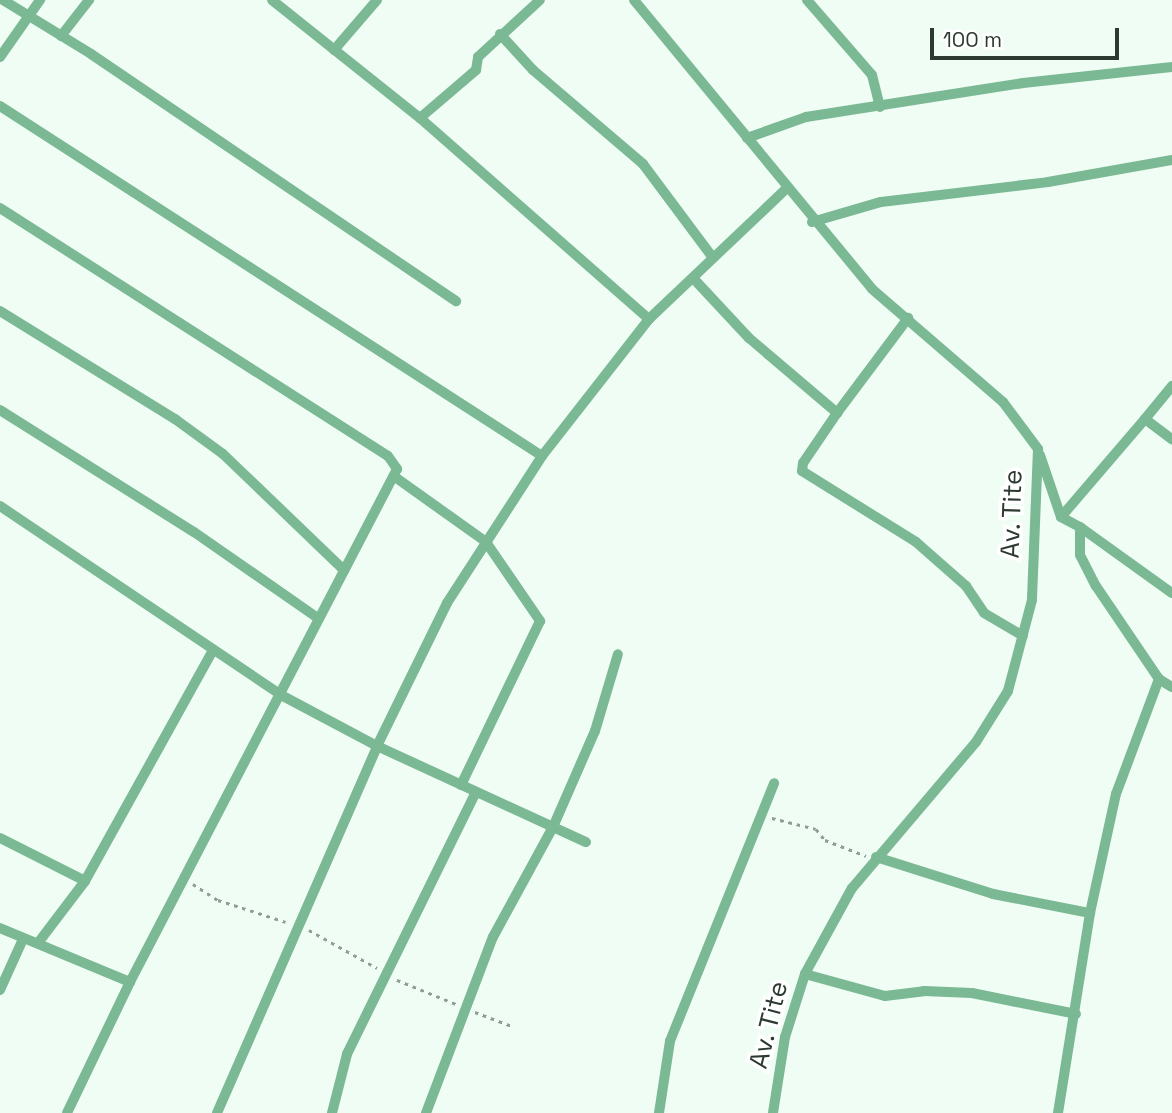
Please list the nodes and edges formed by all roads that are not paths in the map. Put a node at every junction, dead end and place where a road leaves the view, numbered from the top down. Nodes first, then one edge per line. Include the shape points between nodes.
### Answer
1 (3, 0) edge
2 (40, 0) edge
3 (89, 0) edge
4 (272, 0) edge
5 (377, 0) edge
6 (540, 0) edge
7 (634, 0) edge
8 (807, 0) edge
9 (29, 15) junction
10 (500, 34) junction
11 (61, 36) junction
12 (334, 50) junction
13 (0, 57) edge
14 (1172, 67) edge
15 (0, 106) edge
16 (880, 107) junction
17 (420, 118) junction
18 (747, 138) junction
19 (1172, 160) edge
20 (787, 188) junction
21 (0, 208) edge
22 (812, 222) junction
23 (713, 258) junction
24 (693, 278) junction
25 (456, 301) dead end
26 (0, 311) edge
27 (908, 318) junction
28 (649, 319) junction
29 (1172, 386) edge
30 (0, 410) edge
31 (837, 413) junction
32 (1145, 418) junction
33 (1172, 439) edge
34 (1038, 449) junction
35 (542, 456) junction
36 (395, 477) junction
37 (0, 506) edge
38 (1061, 517) junction
39 (1080, 527) junction
40 (486, 542) junction
41 (344, 569) junction
42 (1172, 593) edge
43 (319, 619) junction
44 (1023, 636) junction
45 (213, 650) junction
46 (618, 654) dead end
47 (1159, 679) junction
48 (1172, 687) edge
49 (281, 695) junction
50 (377, 746) junction
51 (774, 783) dead end
52 (461, 785) junction
53 (477, 792) junction
54 (553, 827) junction
55 (0, 838) edge
56 (586, 842) dead end
57 (873, 858) junction
58 (85, 881) junction
59 (1090, 913) junction
60 (0, 928) edge
61 (23, 939) junction
62 (38, 943) junction
63 (805, 974) junction
64 (130, 982) junction
65 (0, 990) edge
66 (1076, 1014) junction
67 (67, 1113) edge
68 (217, 1113) edge
69 (332, 1113) edge
70 (426, 1113) edge
71 (659, 1113) edge
72 (773, 1113) edge
73 (1058, 1113) edge

1 - 9 street
2 - 9 street
3 - 11 street
4 - 12 street
5 - 12 street
6 - 10 street
7 - 18 street, Av. Tite
8 - 16 street via 873,75
9 - 11 street
9 - 13 street
10 - 17 street via 478,57 476,70
10 - 23 street via 533,70 643,164
11 - 25 street
12 - 17 street
14 - 16 street via 1023,83
15 - 35 street
16 - 18 street via 806,117
17 - 28 street
18 - 20 street, Av. Tite
19 - 22 street via 1048,182 881,202
20 - 22 street, Av. Tite
20 - 23 street
21 - 36 street via 388,456 397,469
22 - 27 street, Av. Tite via 872,289
23 - 24 street
24 - 28 street
24 - 31 street via 749,338
26 - 41 street via 175,419 223,454
27 - 31 street
27 - 34 street, Av. Tite via 1003,402
28 - 35 street
29 - 32 street
30 - 43 street via 194,532
31 - 44 street via 802,471 916,542 966,586 985,612
32 - 33 street
32 - 38 street
34 - 38 street
34 - 44 street, Av. Tite via 1032,600
35 - 40 street
36 - 40 street
36 - 41 street
37 - 45 street
38 - 39 street
39 - 42 street
39 - 47 street via 1080,555 1096,586
40 - 50 street via 447,603
40 - 52 street via 540,621
41 - 43 street
43 - 49 street
44 - 57 street, Av. Tite via 1008,691 976,743
45 - 49 street
45 - 58 street
46 - 54 street via 595,732
47 - 48 street
47 - 59 street via 1116,794
49 - 50 street
49 - 64 street
50 - 52 street
50 - 68 street
51 - 71 street via 670,1041
52 - 53 street
53 - 54 street
53 - 69 street via 347,1054
54 - 56 street
54 - 70 street via 493,937
55 - 58 street
57 - 59 street via 993,894
57 - 63 street, Av. Tite
58 - 62 street
59 - 66 street
60 - 61 street
61 - 62 street
61 - 65 street
62 - 64 street
63 - 66 street via 886,996 924,991 972,993
63 - 72 street, Av. Tite via 785,1037
64 - 67 street
66 - 73 street

